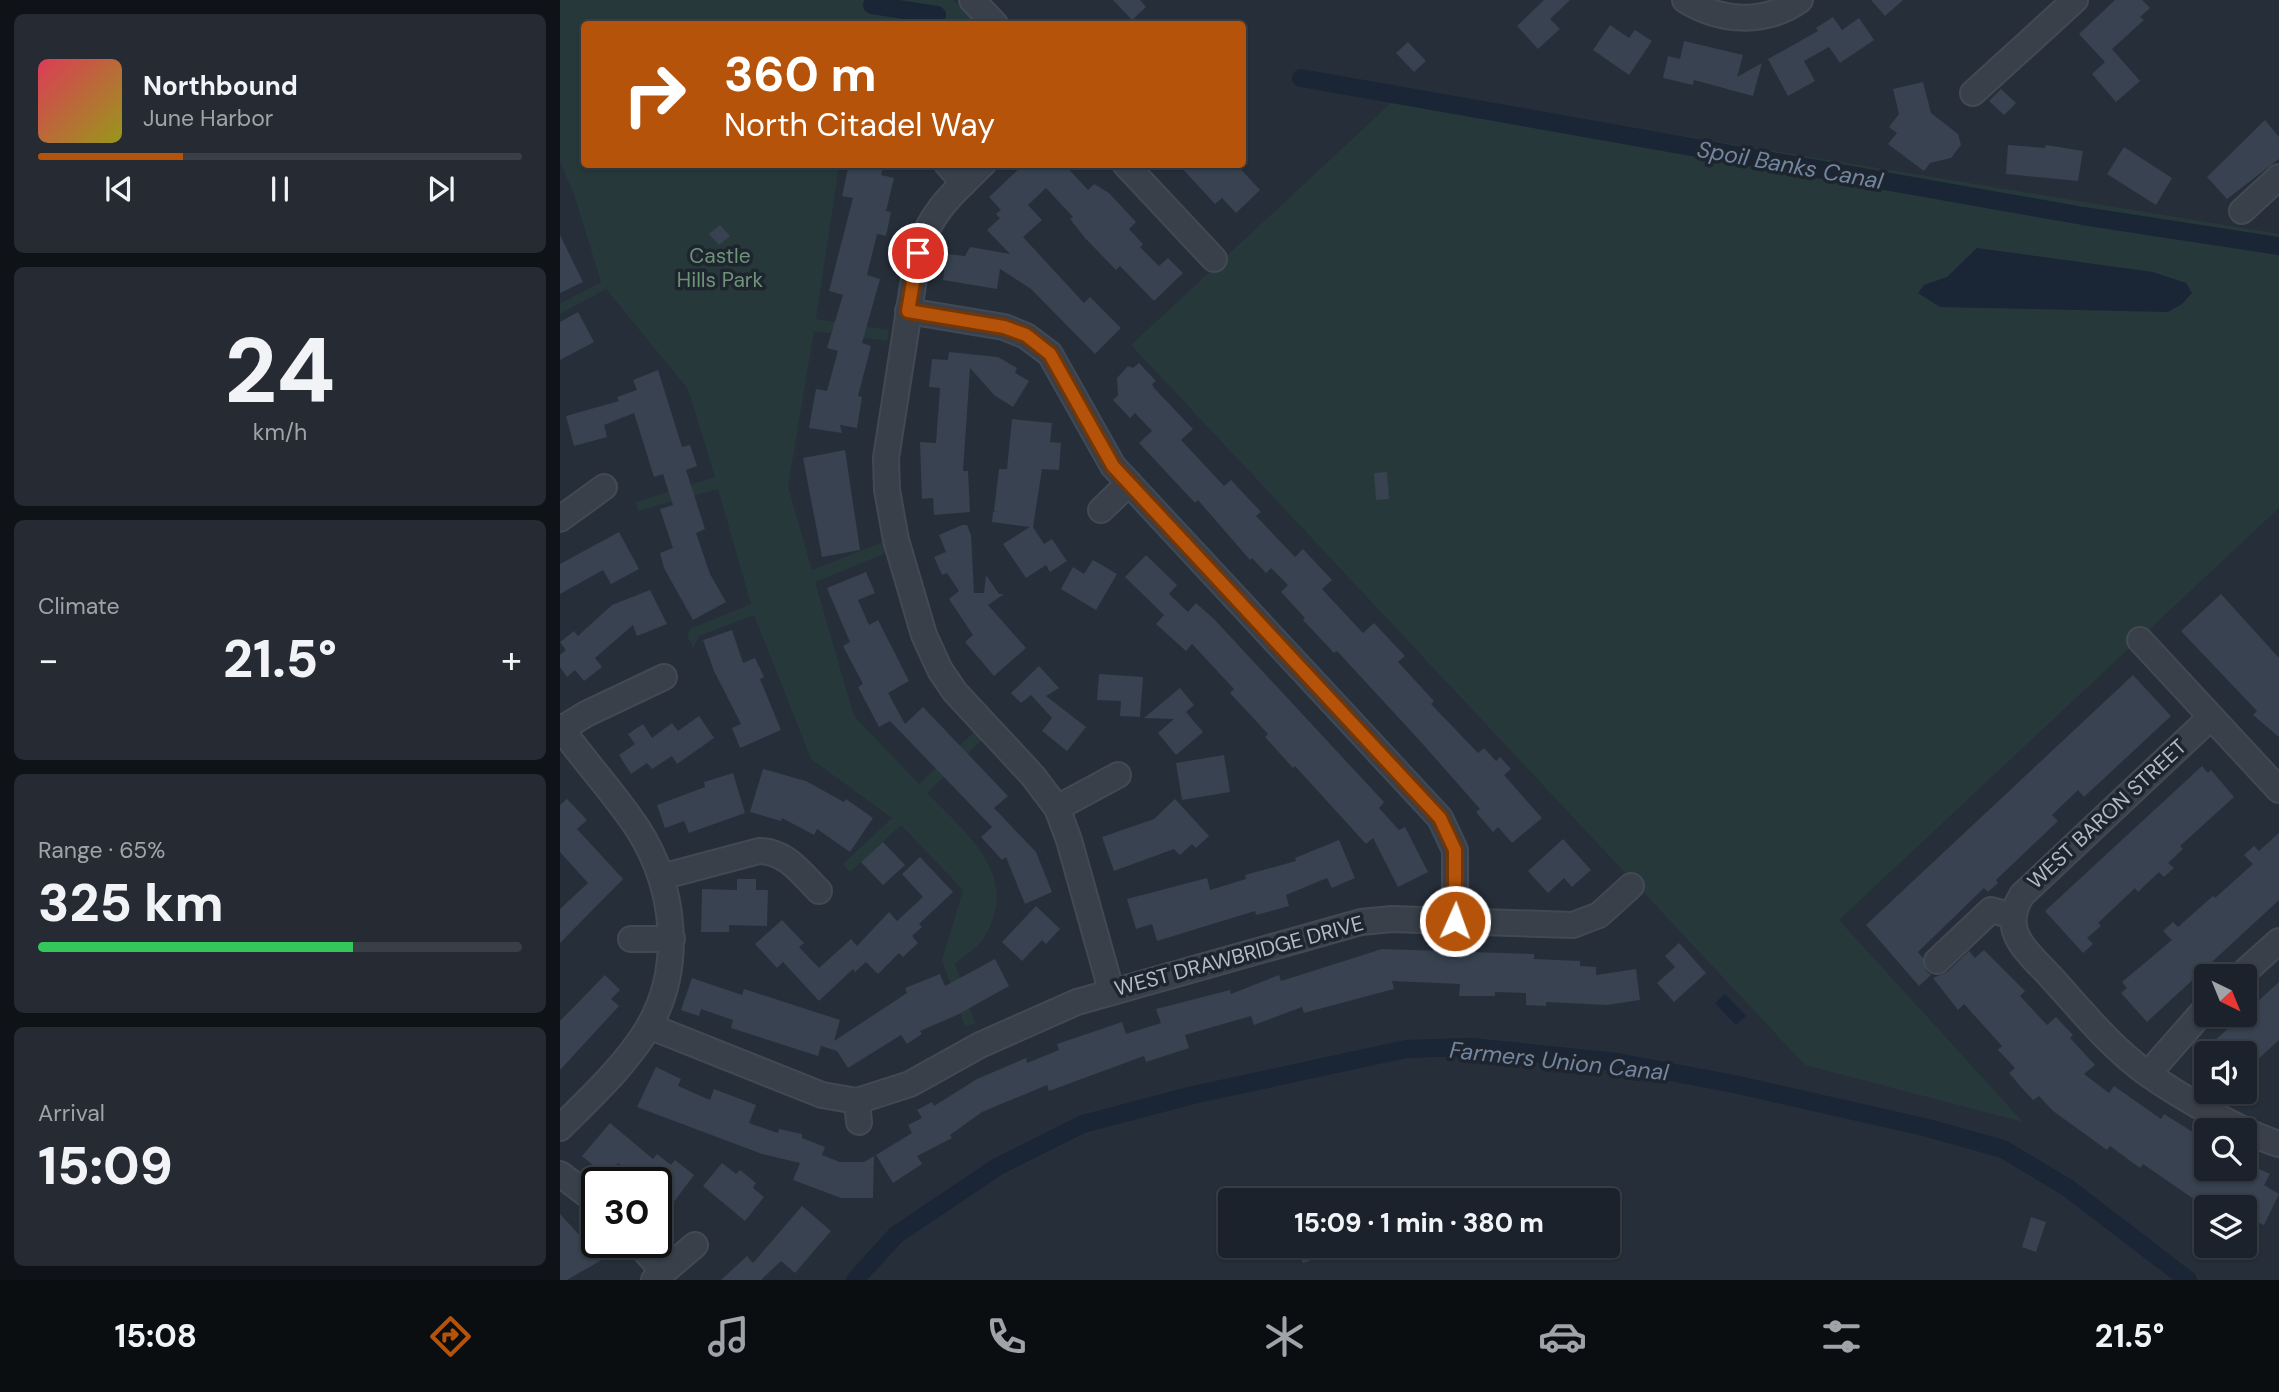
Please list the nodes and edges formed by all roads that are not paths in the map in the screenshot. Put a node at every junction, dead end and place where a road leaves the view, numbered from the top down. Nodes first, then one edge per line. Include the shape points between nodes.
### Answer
1 (972, 0) edge
2 (1685, 0) edge
3 (1800, 0) edge
4 (2075, 0) edge
5 (992, 21) edge
6 (1973, 93) dead end
7 (951, 168) edge
8 (980, 168) edge
9 (1129, 168) edge
10 (2279, 177) edge
11 (964, 183) junction
12 (2242, 211) dead end
13 (1214, 259) dead end
14 (908, 311) junction
15 (1129, 484) junction
16 (604, 487) dead end
17 (1101, 510) dead end
18 (560, 519) edge
19 (2140, 640) dead end
20 (664, 677) dead end
21 (2210, 718) junction
22 (560, 729) edge
23 (1118, 775) dead end
24 (2279, 790) edge
25 (1056, 808) junction
26 (661, 877) junction
27 (1631, 886) dead end
28 (819, 891) dead end
29 (2013, 916) junction
30 (1455, 921) junction
31 (631, 939) dead end
32 (672, 939) junction
33 (2279, 941) edge
34 (1937, 961) dead end
35 (2253, 964) edge
36 (1111, 990) junction
37 (2194, 1022) edge
38 (649, 1026) junction
39 (2148, 1074) junction
40 (560, 1128) edge
41 (2279, 1144) edge
42 (560, 1174) edge
43 (581, 1190) edge
44 (695, 1245) dead end
45 (647, 1258) edge
46 (659, 1276) edge

1 - 5 street
2 - 3 street via 1698,8 1745,19 1768,17
4 - 6 street
7 - 11 street
8 - 11 street
9 - 13 street
10 - 12 street
11 - 14 street via 925,227
14 - 15 street via 1026,335 1064,374 1113,466
14 - 25 street via 889,425 887,490 920,623 955,692 1033,776
15 - 17 street
15 - 30 street via 1440,818 1455,850
16 - 18 street
19 - 21 street
20 - 22 street
21 - 24 street
21 - 29 street, WEST BARON STREET via 2022,895
22 - 26 street via 637,828
23 - 25 street
25 - 36 street
26 - 28 street via 774,851
26 - 32 street
27 - 30 street, WEST DRAWBRIDGE DRIVE via 1599,915 1573,925
29 - 34 street via 1990,910
29 - 39 street via 2018,939 2028,952
30 - 36 street, WEST DRAWBRIDGE DRIVE via 1361,922
31 - 32 street
32 - 38 street via 665,983
33 - 35 street
36 - 38 street, WEST DRAWBRIDGE DRIVE via 981,1045 858,1111
37 - 39 street
38 - 40 street via 619,1067
39 - 41 street
42 - 43 street
44 - 46 street
45 - 46 street

